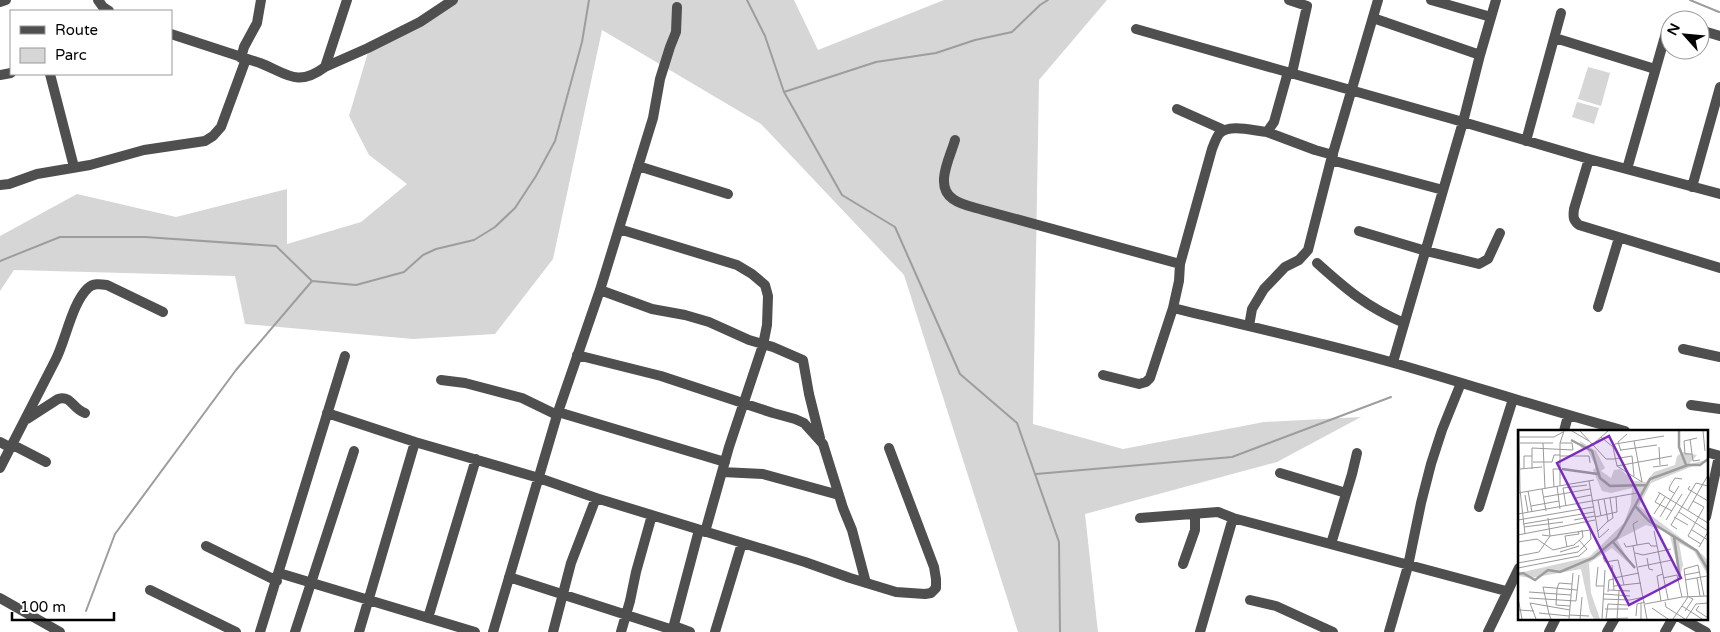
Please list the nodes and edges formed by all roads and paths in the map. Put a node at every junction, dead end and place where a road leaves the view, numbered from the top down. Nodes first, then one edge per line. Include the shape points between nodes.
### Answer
1 (6, 0) edge
2 (98, 0) edge
3 (261, 0) edge
4 (347, 0) edge
5 (453, 0) edge
6 (1288, 0) edge
7 (1378, 0) edge
8 (1431, 0) edge
9 (1496, 0) edge
10 (0, 2) edge
11 (1308, 3) edge
12 (678, 6) dead end
13 (108, 10) edge
14 (1561, 13) dead end
15 (1491, 17) junction
16 (1373, 18) junction
17 (1136, 29) dead end
18 (172, 34) edge
19 (1555, 38) junction
20 (1480, 55) junction
21 (1660, 55) edge
22 (244, 58) junction
23 (324, 67) junction
24 (1656, 69) junction
25 (1290, 73) junction
26 (50, 75) edge
27 (1720, 87) edge
28 (1351, 90) junction
29 (1177, 110) dead end
30 (1464, 122) junction
31 (1224, 130) junction
32 (1267, 132) junction
33 (955, 140) dead end
34 (1526, 141) junction
35 (1332, 157) junction
36 (1589, 159) junction
37 (638, 166) junction
38 (74, 167) junction
39 (1627, 169) junction
40 (0, 185) edge
41 (1692, 187) junction
42 (1443, 190) junction
43 (728, 194) dead end
44 (1720, 194) edge
45 (619, 229) junction
46 (1359, 231) dead end
47 (1500, 232) dead end
48 (1619, 238) junction
49 (1426, 252) junction
50 (1318, 263) dead end
51 (1180, 264) junction
52 (1720, 268) edge
53 (600, 290) junction
54 (1598, 307) dead end
55 (1172, 308) junction
56 (163, 312) dead end
57 (1404, 323) junction
58 (1249, 326) junction
59 (763, 345) junction
60 (1683, 349) dead end
61 (577, 355) junction
62 (345, 356) dead end
63 (1720, 357) edge
64 (1393, 362) junction
65 (1103, 375) dead end
66 (442, 380) dead end
67 (1462, 383) junction
68 (1513, 398) junction
69 (743, 403) junction
70 (1691, 405) dead end
71 (1720, 410) edge
72 (84, 413) dead end
73 (327, 413) junction
74 (558, 414) junction
75 (1568, 416) junction
76 (26, 419) junction
77 (1564, 430) edge
78 (1621, 430) edge
79 (820, 438) junction
80 (0, 442) edge
81 (415, 442) junction
82 (12, 446) junction
83 (889, 448) dead end
84 (354, 451) dead end
85 (1357, 453) dead end
86 (1720, 456) edge
87 (476, 460) junction
88 (46, 462) dead end
89 (725, 462) junction
90 (0, 468) edge
91 (722, 472) junction
92 (1280, 473) dead end
93 (539, 478) junction
94 (1346, 493) junction
95 (839, 495) junction
96 (1709, 496) edge
97 (596, 498) junction
98 (1479, 507) dead end
99 (652, 515) junction
100 (1195, 515) junction
101 (1140, 518) dead end
102 (1233, 518) junction
103 (702, 531) junction
104 (742, 543) junction
105 (1331, 544) junction
106 (206, 546) dead end
107 (1183, 564) dead end
108 (1408, 566) junction
109 (1518, 570) edge
110 (278, 577) junction
111 (509, 578) junction
112 (311, 582) junction
113 (866, 583) junction
114 (150, 590) dead end
115 (1506, 591) junction
116 (562, 594) junction
117 (0, 598) edge
118 (368, 600) junction
119 (1250, 600) dead end
120 (626, 615) junction
121 (428, 618) junction
122 (1555, 620) edge
123 (1614, 620) edge
124 (1672, 620) edge
125 (1685, 620) edge
126 (673, 629) edge
127 (60, 632) edge
128 (236, 632) edge
129 (260, 632) edge
130 (296, 632) edge
131 (359, 632) edge
132 (475, 632) edge
133 (493, 632) edge
134 (553, 632) edge
135 (621, 632) edge
136 (690, 632) edge
137 (715, 632) edge
138 (1200, 632) edge
139 (1333, 632) edge
140 (1389, 632) edge
141 (1488, 632) edge
142 (1548, 632) edge
143 (1607, 632) edge
144 (1665, 632) edge
145 (1706, 632) edge

1 - 10 street
2 - 13 street
3 - 22 street via 257,23 244,47
4 - 23 street
5 - 23 street via 420,22
6 - 11 street
7 - 16 street
8 - 15 street
9 - 15 street
11 - 25 street
12 - 37 street via 676,32 660,79 653,118
14 - 19 street
15 - 20 street
16 - 20 street
16 - 28 street
17 - 25 street
18 - 22 street
19 - 24 street
19 - 34 street
20 - 30 street
21 - 24 street
22 - 23 street via 294,78 307,76
22 - 38 street via 221,127 213,136 205,141 144,150
24 - 39 street
25 - 28 street
25 - 32 street via 1274,122
26 - 38 street
27 - 41 street
28 - 30 street
28 - 35 street
29 - 31 street
30 - 34 street
30 - 42 street
31 - 32 street via 1238,128
31 - 51 street via 1215,142
32 - 35 street
33 - 51 street via 943,188 955,200
34 - 36 street
35 - 42 street
35 - 58 street via 1308,250 1299,260 1285,267 1264,289 1252,309
36 - 39 street
36 - 48 street via 1574,209 1574,222
37 - 43 street
37 - 45 street
38 - 40 street
39 - 41 street
41 - 44 street
42 - 49 street
45 - 53 street
45 - 59 street via 730,263 752,274 765,285 768,296
46 - 49 street
47 - 49 street via 1488,259 1479,264
48 - 52 street
48 - 54 street
49 - 57 street
50 - 57 street via 1368,305
51 - 55 street
53 - 59 street via 652,309 709,322
53 - 61 street
55 - 58 street
55 - 65 street via 1146,382 1139,384
56 - 76 street via 107,285 89,287 68,324 62,346
57 - 64 street
58 - 64 street
59 - 69 street
59 - 79 street via 804,360
60 - 63 street
61 - 69 street via 661,376
61 - 74 street
62 - 73 street
64 - 67 street
66 - 74 street via 522,398
67 - 68 street
67 - 108 street via 1431,464
68 - 75 street
68 - 98 street
69 - 79 street via 804,423
69 - 89 street
70 - 71 street
72 - 76 street via 64,397
73 - 81 street
73 - 110 street
74 - 89 street
74 - 93 street
75 - 77 street
75 - 78 street
76 - 82 street
79 - 95 street
80 - 82 street
81 - 87 street
81 - 118 street
82 - 88 street
82 - 90 street
83 - 113 street via 934,567 936,588 931,593 911,594
84 - 112 street
85 - 94 street
86 - 96 street
87 - 93 street
87 - 121 street
89 - 91 street
91 - 95 street via 763,474
91 - 103 street
92 - 94 street
93 - 97 street
93 - 111 street
94 - 105 street
95 - 113 street
97 - 99 street
97 - 116 street
99 - 103 street
99 - 120 street
100 - 101 street
100 - 102 street via 1218,512
100 - 107 street via 1195,530
102 - 105 street
102 - 138 street
103 - 104 street
103 - 126 street
104 - 113 street
104 - 137 street
105 - 108 street
106 - 110 street
108 - 115 street
108 - 140 street
109 - 115 street
110 - 112 street
110 - 129 street
111 - 116 street
111 - 133 street
112 - 118 street
112 - 130 street
114 - 128 street
115 - 141 street
116 - 120 street
116 - 134 street
117 - 127 street
118 - 121 street
118 - 131 street
119 - 139 street via 1276,606
120 - 126 street
120 - 135 street
121 - 132 street
122 - 142 street
123 - 143 street
124 - 144 street
125 - 145 street
126 - 136 street

